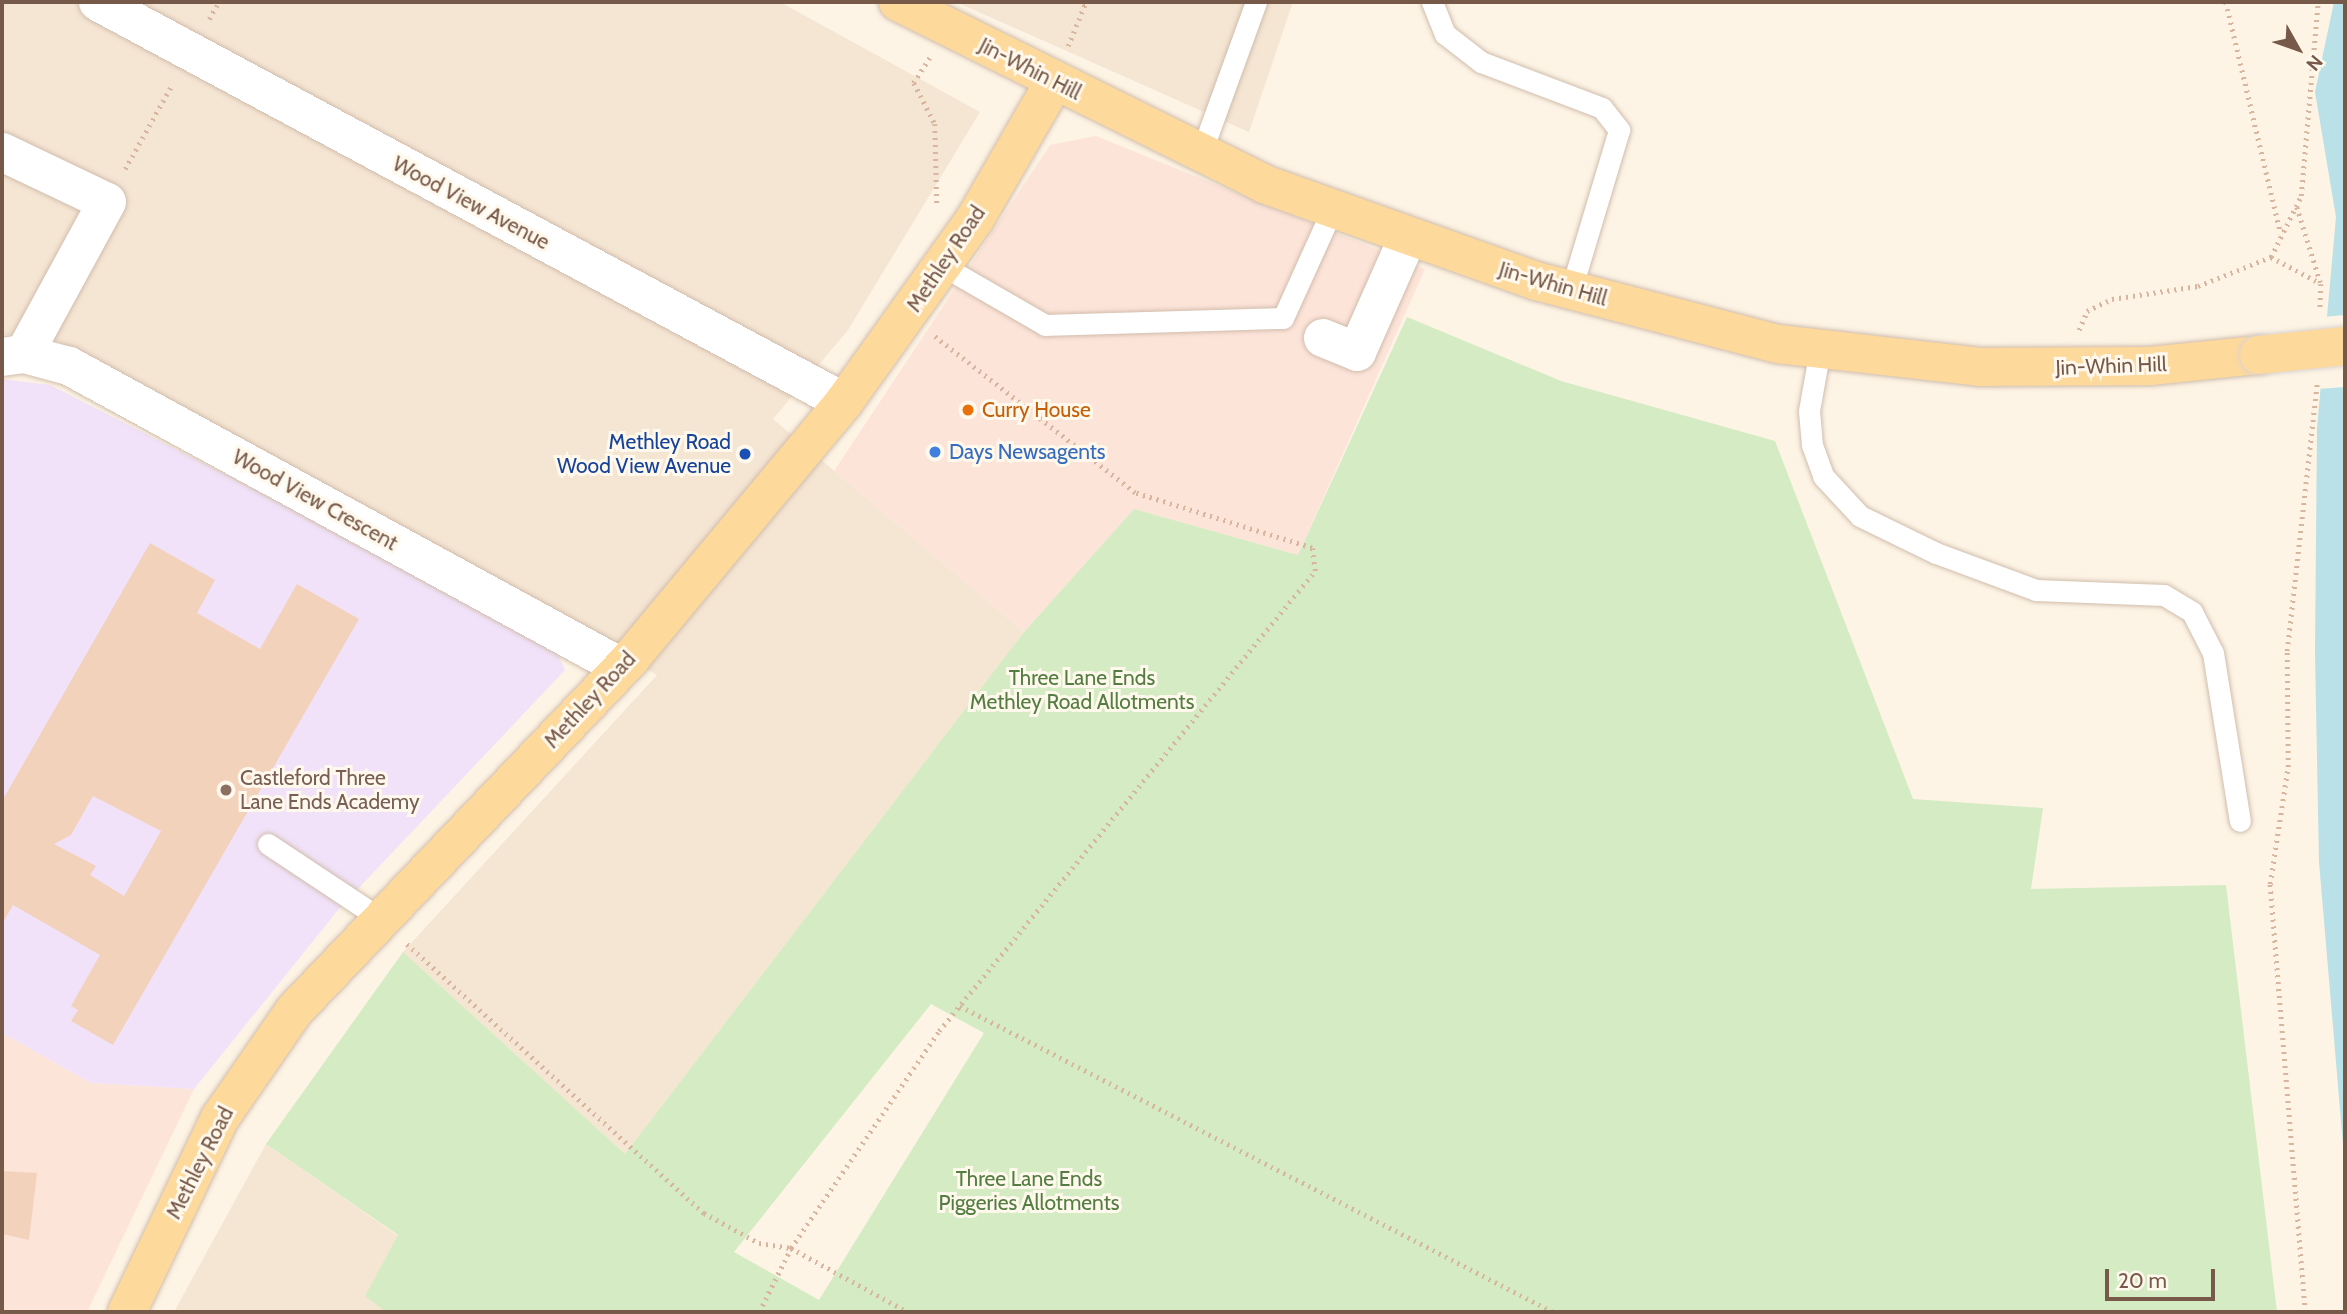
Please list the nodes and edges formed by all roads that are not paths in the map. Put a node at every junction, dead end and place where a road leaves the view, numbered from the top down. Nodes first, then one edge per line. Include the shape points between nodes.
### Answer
1 (98, 2) edge
2 (898, 2) edge
3 (1256, 2) edge
4 (1432, 2) edge
5 (1054, 82) junction
6 (2, 152) edge
7 (1201, 153) junction
8 (1332, 210) junction
9 (1407, 239) junction
10 (943, 266) junction
11 (1571, 290) junction
12 (2332, 336) edge
13 (1323, 338) dead end
14 (1820, 349) junction
15 (13, 355) edge
16 (845, 402) junction
17 (621, 667) junction
18 (2240, 821) dead end
19 (268, 844) dead end
20 (381, 919) junction
21 (132, 1311) edge

1 - 16 street, Wood View Avenue
2 - 5 main road, Jin-Whin Hill
3 - 7 lane
4 - 11 lane via 1445,34 1481,62 1602,108 1619,130
5 - 7 main road, Jin-Whin Hill
5 - 10 main road, Methley Road
6 - 15 street via 107,202
7 - 8 main road, Jin-Whin Hill
8 - 9 main road, Jin-Whin Hill
8 - 10 lane via 1283,318 1045,325
9 - 11 main road, Jin-Whin Hill
9 - 13 street via 1357,352
10 - 16 main road, Methley Road
11 - 14 main road, Jin-Whin Hill via 1778,344
12 - 14 main road, Jin-Whin Hill, bridge via 2259,355 2073,369 1980,367
14 - 18 lane via 1809,411 1812,445 1824,476 1860,516 1936,554 2036,590 2164,595 2192,612 2213,653
15 - 17 street, Wood View Crescent via 69,366
16 - 17 main road, Methley Road
17 - 20 main road, Methley Road
19 - 20 lane
20 - 21 main road, Methley Road via 294,1011 219,1118

